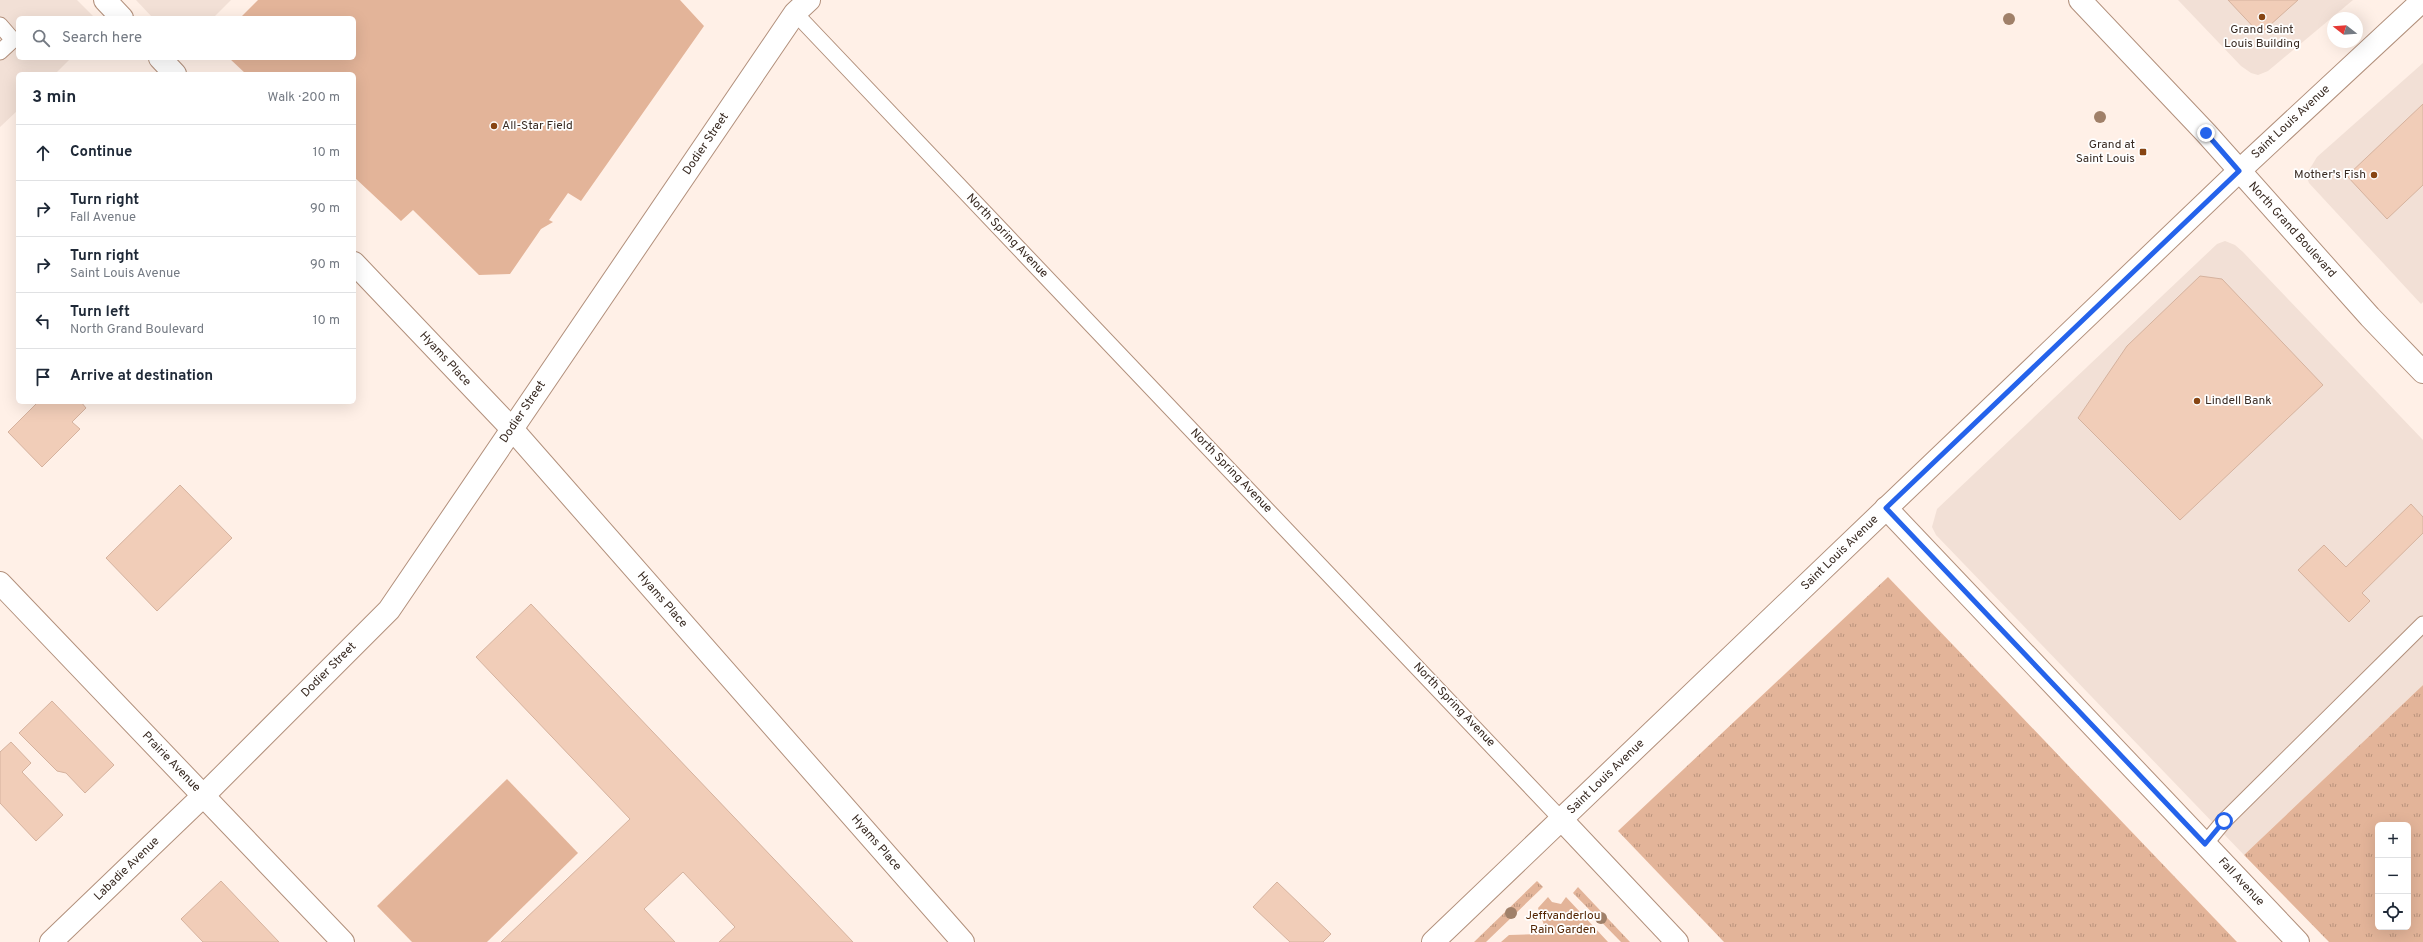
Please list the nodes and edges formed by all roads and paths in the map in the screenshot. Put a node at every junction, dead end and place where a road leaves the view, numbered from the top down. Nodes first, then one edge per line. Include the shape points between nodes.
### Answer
1 (105, 0) edge
2 (2080, 0) edge
3 (2423, 0) edge
4 (796, 4) edge
5 (120, 16) edge
6 (0, 25) edge
7 (0, 52) edge
8 (162, 60) edge
9 (173, 72) edge
10 (2239, 171) junction
11 (356, 265) edge
12 (2423, 372) edge
13 (512, 429) junction
14 (1886, 508) junction
15 (0, 583) edge
16 (2423, 624) edge
17 (203, 796) junction
18 (1561, 819) junction
19 (2205, 844) junction
20 (51, 942) edge
21 (343, 942) edge
22 (963, 942) edge
23 (1433, 942) edge
24 (1677, 942) edge
25 (2298, 942) edge

1 - 5 street
2 - 10 street, North Grand Boulevard
3 - 10 street, Saint Louis Avenue
4 - 13 street, Dodier Street
4 - 18 lane, North Spring Avenue
6 - 7 lane via 13,40
8 - 9 street
10 - 12 street, North Grand Boulevard
10 - 14 street, Saint Louis Avenue
11 - 13 street, Hyams Place
13 - 17 street, Dodier Street via 389,610
13 - 22 street, Hyams Place
14 - 18 street, Saint Louis Avenue
14 - 19 street, Fall Avenue
15 - 17 street, Prairie Avenue
16 - 19 lane via 2224,821
17 - 20 street, Labadie Avenue
17 - 21 street, Prairie Avenue
18 - 23 street, Saint Louis Avenue
18 - 24 street, North Spring Avenue
19 - 25 street, Fall Avenue

